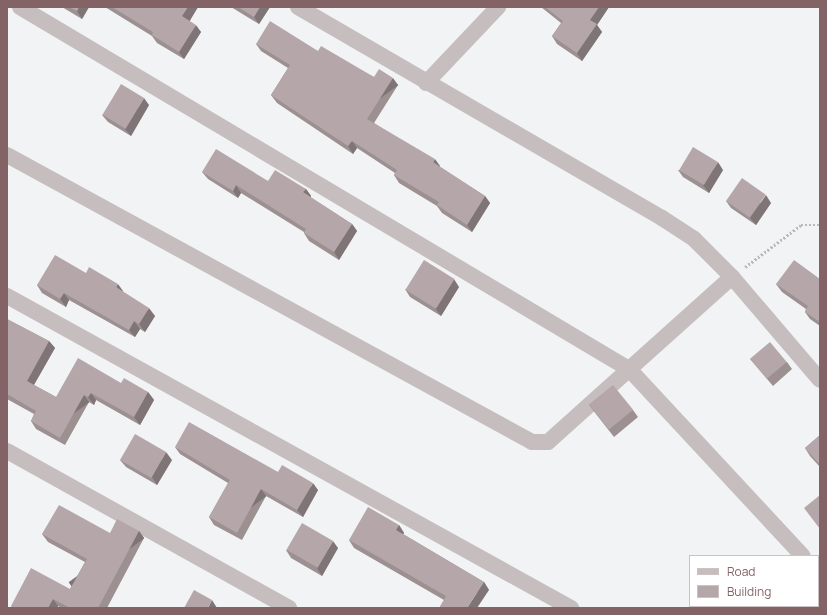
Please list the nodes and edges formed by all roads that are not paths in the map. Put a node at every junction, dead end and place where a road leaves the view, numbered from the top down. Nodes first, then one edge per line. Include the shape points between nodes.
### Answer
1 (20, 7) edge
2 (298, 7) edge
3 (498, 7) edge
4 (426, 83) junction
5 (7, 155) edge
6 (732, 277) junction
7 (7, 296) edge
8 (629, 369) junction
9 (820, 380) edge
10 (7, 451) edge
11 (802, 555) edge
12 (289, 608) edge
13 (571, 608) edge

1 - 8 street
2 - 4 street
3 - 4 street
4 - 6 street via 662,218 694,239
5 - 8 street via 532,442 548,442
6 - 8 street
6 - 9 street
7 - 13 street
8 - 11 street
10 - 12 street

